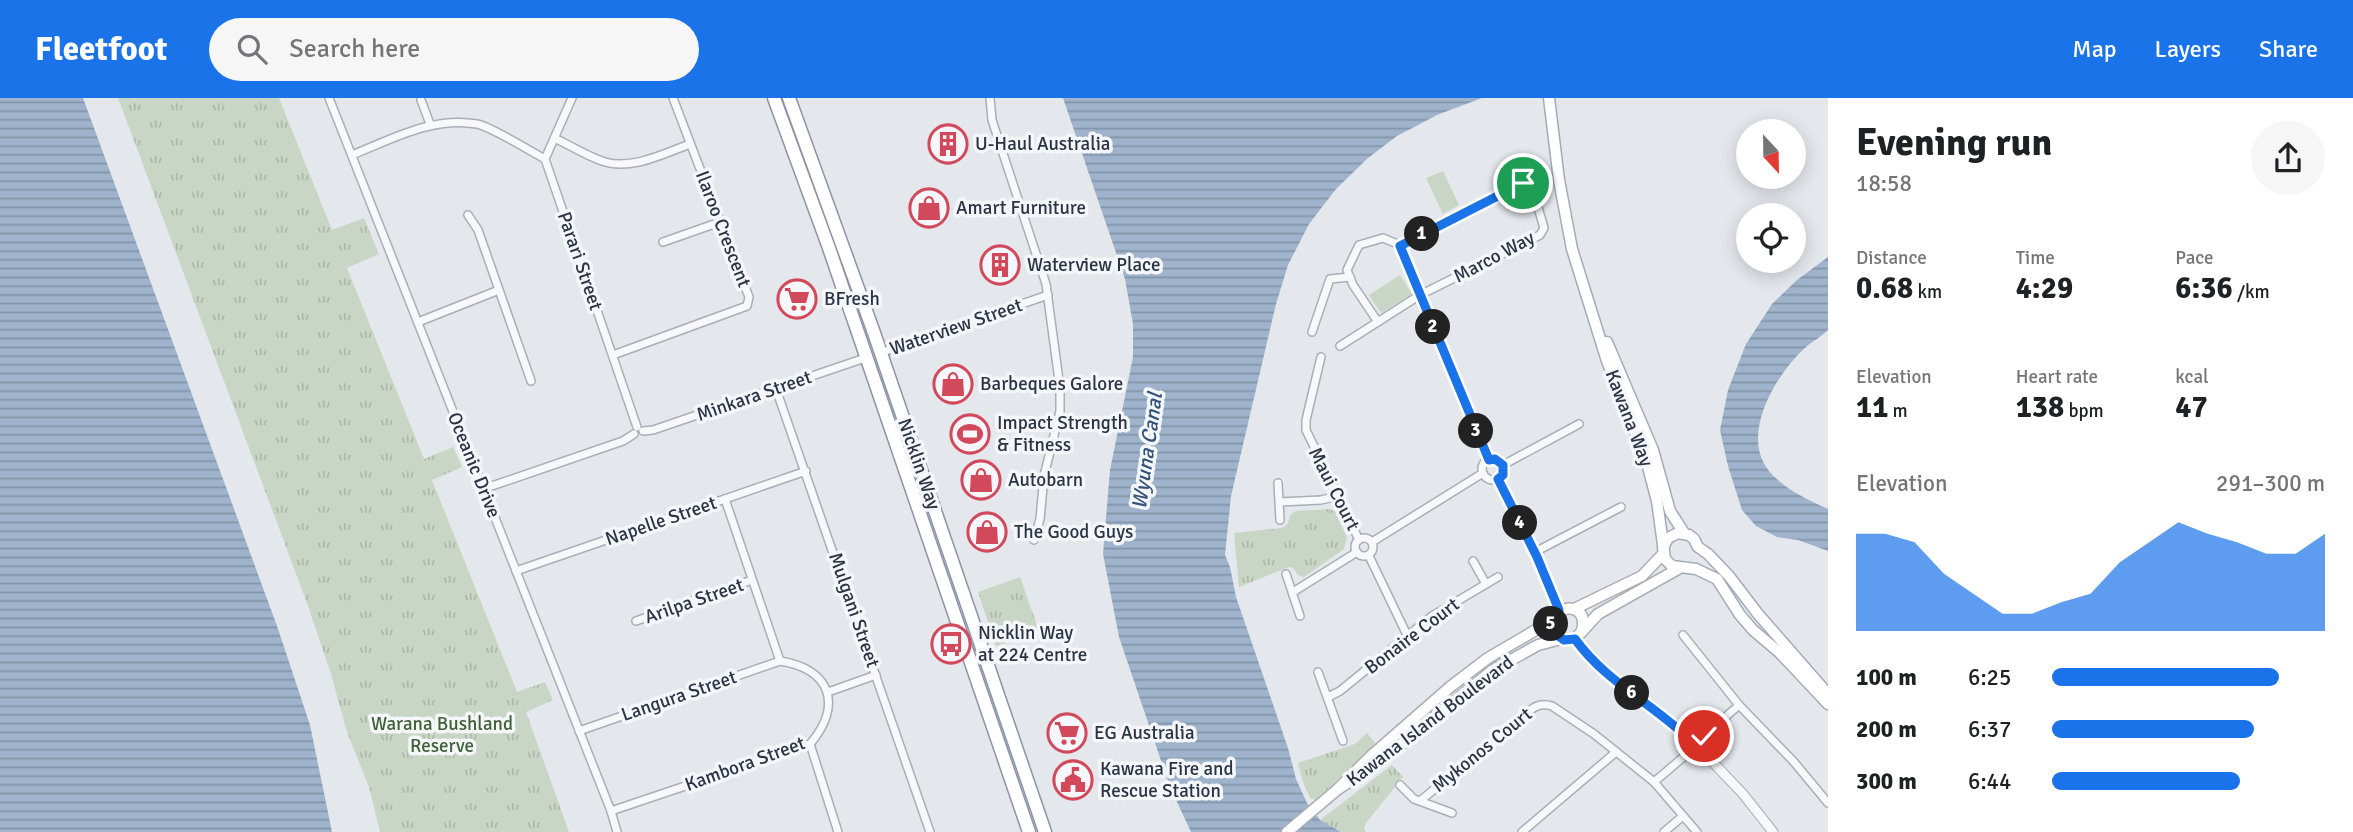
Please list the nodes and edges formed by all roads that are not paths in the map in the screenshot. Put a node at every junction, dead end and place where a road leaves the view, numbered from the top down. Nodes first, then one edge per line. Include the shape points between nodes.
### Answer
1 (329, 98) edge
2 (572, 98) edge
3 (673, 98) edge
4 (774, 98) edge
5 (789, 98) edge
6 (990, 98) edge
7 (1549, 98) edge
8 (421, 100) edge
9 (430, 124) junction
10 (556, 139) junction
11 (690, 144) junction
12 (352, 155) junction
13 (545, 159) junction
14 (468, 215) dead end
15 (720, 222) junction
16 (663, 242) dead end
17 (1400, 246) junction
18 (1350, 276) junction
19 (499, 290) junction
20 (1585, 291) junction
21 (1048, 295) junction
22 (1420, 295) junction
23 (418, 322) junction
24 (1378, 322) junction
25 (1312, 332) dead end
26 (1340, 346) dead end
27 (881, 353) junction
28 (613, 355) junction
29 (1321, 357) dead end
30 (865, 358) junction
31 (531, 381) dead end
32 (776, 389) junction
33 (1579, 424) dead end
34 (638, 430) junction
35 (1489, 460) junction
36 (1503, 465) junction
37 (806, 471) junction
38 (1483, 473) junction
39 (1498, 479) junction
40 (1278, 483) dead end
41 (484, 489) junction
42 (1338, 496) junction
43 (725, 499) junction
44 (1280, 502) junction
45 (1621, 508) dead end
46 (1280, 520) dead end
47 (1684, 534) junction
48 (1034, 540) dead end
49 (1359, 540) junction
50 (1371, 542) junction
51 (1698, 547) junction
52 (1663, 551) junction
53 (1357, 552) junction
54 (1535, 552) junction
55 (1369, 556) junction
56 (1473, 561) dead end
57 (1682, 568) junction
58 (516, 571) junction
59 (1286, 574) dead end
60 (1498, 578) dead end
61 (752, 580) junction
62 (1486, 583) junction
63 (1293, 592) junction
64 (1574, 609) junction
65 (1559, 610) junction
66 (1300, 615) dead end
67 (636, 621) dead end
68 (1551, 621) junction
69 (1407, 635) junction
70 (1578, 635) junction
71 (1683, 635) dead end
72 (1561, 639) junction
73 (780, 661) junction
74 (1318, 672) dead end
75 (876, 675) junction
76 (828, 692) junction
77 (1828, 694) edge
78 (1328, 697) junction
79 (1828, 704) edge
80 (1739, 705) junction
81 (579, 731) junction
82 (1704, 736) junction
83 (1687, 737) junction
84 (1343, 741) dead end
85 (810, 744) junction
86 (1616, 752) junction
87 (1686, 754) junction
88 (1705, 754) junction
89 (1654, 782) junction
90 (1400, 785) dead end
91 (1338, 789) junction
92 (1420, 801) junction
93 (1828, 803) edge
94 (611, 811) junction
95 (1452, 813) dead end
96 (1683, 816) junction
97 (617, 832) edge
98 (838, 832) edge
99 (930, 832) edge
100 (1029, 832) edge
101 (1045, 832) edge
102 (1287, 832) edge
103 (1522, 832) edge
104 (1664, 832) edge
105 (1697, 832) edge
106 (1773, 832) edge

1 - 12 street, Oceanic Drive
2 - 10 street
3 - 11 street, Ilaroo Crescent
4 - 30 highway, Nicklin Way
5 - 27 highway, Nicklin Way
6 - 21 street via 992,120
7 - 20 main road, Kawana Way via 1559,180
8 - 9 street
9 - 12 street
9 - 13 street via 479,124
10 - 11 street via 619,164
10 - 13 street
11 - 15 street, Ilaroo Crescent
12 - 23 street, Oceanic Drive
13 - 28 street, Parari Street
14 - 19 street via 478,230
15 - 16 street
15 - 28 street, Ilaroo Crescent via 749,297 747,306
17 - 18 street via 1383,238 1359,244 1348,270
17 - 22 street
17 - 22 street, Marco Way via 1523,183 1532,187 1544,228 1540,235
18 - 24 street
18 - 25 street via 1330,279
19 - 23 street
19 - 31 street
20 - 47 main road, Kawana Way via 1653,450 1670,511
20 - 52 main road, Kawana Way via 1606,362 1647,463
21 - 27 street, Waterview Street
21 - 48 street via 1059,411
22 - 24 street
22 - 35 street
23 - 41 street, Oceanic Drive
24 - 26 street
27 - 30 street, Waterview Street
27 - 101 highway, Nicklin Way
28 - 34 street, Parari Street
29 - 42 street, Maui Court via 1306,430
30 - 32 street, Minkara Street
30 - 100 highway, Nicklin Way
32 - 34 street, Minkara Street via 653,430
32 - 37 street, Mulgani Street
33 - 36 street
34 - 41 street, Minkara Street via 623,441
35 - 36 street
35 - 38 street
36 - 39 street
37 - 43 street, Napelle Street
37 - 75 street, Mulgani Street
38 - 39 street via 1491,480
38 - 50 street
39 - 54 street
40 - 44 street
41 - 58 street, Oceanic Drive
42 - 44 street
42 - 49 street, Maui Court
43 - 58 street, Napelle Street
43 - 61 street
44 - 46 street
45 - 54 street
47 - 51 main road
47 - 52 main road via 1673,535
49 - 50 street
49 - 53 street
50 - 55 street
51 - 57 main road via 1696,559
51 - 77 main road via 1729,576
52 - 57 main road via 1668,563
52 - 64 main road via 1642,576
53 - 55 street
53 - 63 street
54 - 65 street
55 - 69 street
56 - 62 street
57 - 70 main road via 1598,614
57 - 79 main road via 1717,579 1747,622
58 - 81 street, Oceanic Drive
59 - 63 street
60 - 62 street, Bonaire Court
61 - 67 street, Arilpa Street
61 - 73 street
62 - 69 street, Bonaire Court
63 - 66 street
64 - 65 main road
64 - 70 main road via 1583,620
65 - 68 main road
68 - 72 main road via 1553,632
68 - 91 main road, Kawana Island Boulevard via 1450,687
69 - 78 street, Bonaire Court
70 - 72 main road
70 - 83 street via 1599,668
71 - 80 street
72 - 91 main road, Kawana Island Boulevard via 1531,648 1493,670 1377,764
73 - 76 street via 813,673
73 - 81 street, Langura Street
74 - 78 street
75 - 76 street
75 - 99 street, Mulgani Street
76 - 85 street, Kambora Street via 830,706
78 - 84 street
80 - 82 street
80 - 93 street
81 - 94 street, Oceanic Drive
82 - 83 street
82 - 88 street
83 - 87 street
85 - 94 street, Kambora Street
85 - 98 street
86 - 89 street
86 - 92 street, Mykonos Court via 1552,706 1537,705
86 - 103 street
87 - 88 street via 1697,758
87 - 89 street
88 - 106 street
89 - 96 street
90 - 92 street
91 - 102 main road, Kawana Island Boulevard
92 - 95 street
94 - 97 street, Oceanic Drive
96 - 104 street
96 - 105 street

